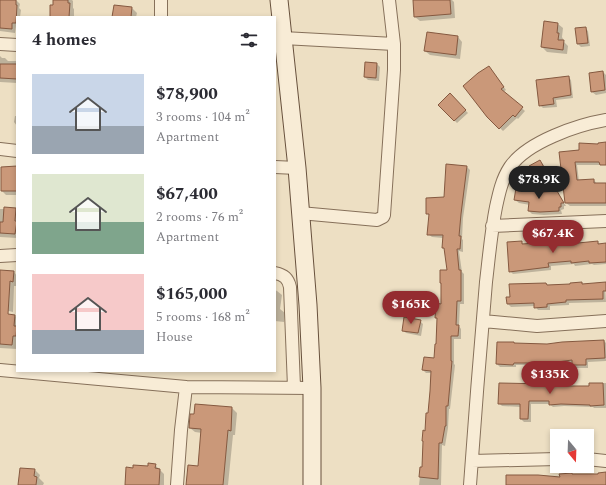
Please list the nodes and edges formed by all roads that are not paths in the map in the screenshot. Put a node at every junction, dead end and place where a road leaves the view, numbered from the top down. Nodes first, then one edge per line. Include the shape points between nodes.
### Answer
1 (161, 0) edge
2 (279, 0) edge
3 (389, 0) edge
4 (161, 16) edge
5 (283, 38) junction
6 (0, 44) edge
7 (394, 44) junction
8 (16, 45) edge
9 (606, 120) edge
10 (0, 149) edge
11 (16, 151) edge
12 (276, 167) edge
13 (297, 168) junction
14 (300, 213) junction
15 (606, 221) edge
16 (492, 226) junction
17 (16, 255) edge
18 (0, 256) edge
19 (276, 273) edge
20 (483, 321) junction
21 (606, 322) edge
22 (0, 370) edge
23 (16, 371) edge
24 (22, 372) edge
25 (186, 387) junction
26 (294, 387) junction
27 (312, 388) junction
28 (550, 459) edge
29 (594, 460) edge
30 (606, 461) edge
31 (472, 462) junction
32 (177, 485) edge
33 (312, 485) edge
34 (470, 485) edge

1 - 4 street
2 - 5 street
3 - 7 street
5 - 7 street
5 - 13 street
6 - 8 street
7 - 14 street via 383,217 373,220
9 - 16 street via 542,141 517,159 510,167 499,191
10 - 11 street
12 - 13 street
13 - 14 street
14 - 27 street
15 - 16 street
16 - 20 street
17 - 18 street
19 - 26 street via 287,278 290,287
20 - 21 street via 537,326
20 - 31 street
22 - 23 street
24 - 25 street
25 - 26 street
25 - 32 street
26 - 27 street
27 - 33 street
28 - 31 street
29 - 30 street
31 - 34 street

